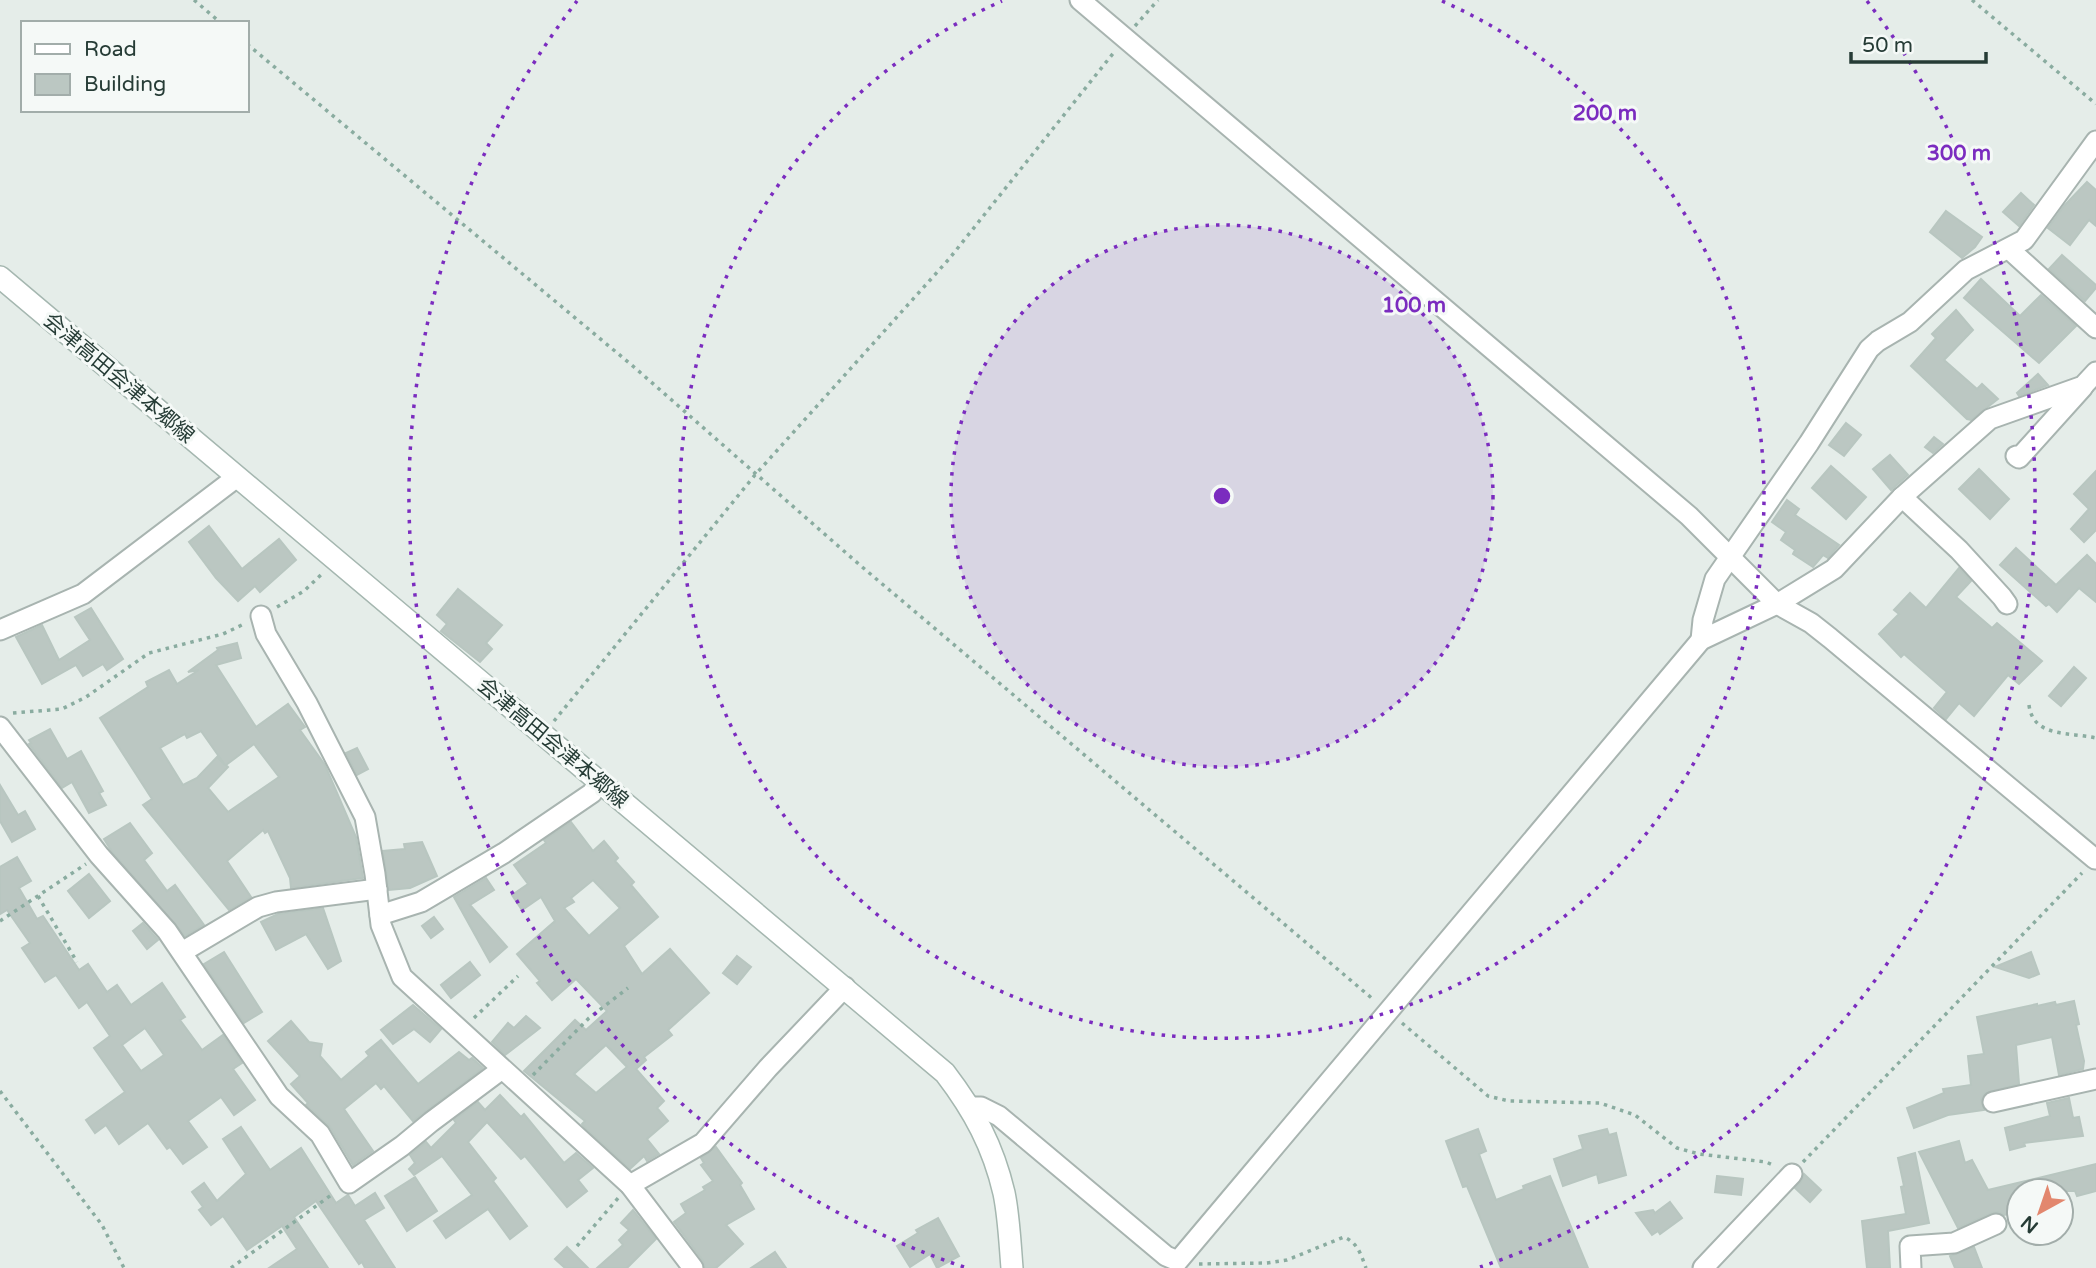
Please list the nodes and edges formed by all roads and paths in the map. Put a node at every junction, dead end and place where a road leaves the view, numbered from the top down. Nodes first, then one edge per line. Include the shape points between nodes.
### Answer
1 (194, 0) edge
2 (1080, 0) edge
3 (1158, 0) edge
4 (1972, 0) edge
5 (219, 21) edge
6 (1125, 38) junction
7 (248, 45) edge
8 (2096, 104) edge
9 (2096, 141) edge
10 (2009, 249) junction
11 (0, 276) edge
12 (2096, 328) edge
13 (2090, 379) edge
14 (2016, 456) dead end
15 (755, 475) junction
16 (237, 477) junction
17 (1902, 497) junction
18 (1729, 559) junction
19 (336, 561) junction
20 (1777, 604) junction
21 (2007, 604) dead end
22 (261, 616) junction
23 (0, 630) edge
24 (1701, 640) junction
25 (2029, 705) dead end
26 (6, 720) edge
27 (543, 733) junction
28 (2096, 738) edge
29 (599, 781) junction
30 (99, 855) junction
31 (2095, 859) edge
32 (377, 889) junction
33 (38, 896) junction
34 (380, 915) junction
35 (0, 921) edge
36 (182, 952) junction
37 (78, 962) dead end
38 (518, 976) dead end
39 (845, 987) junction
40 (628, 988) dead end
41 (1389, 1012) junction
42 (460, 1031) junction
43 (502, 1069) junction
44 (2096, 1079) edge
45 (522, 1087) junction
46 (0, 1091) edge
47 (1993, 1102) dead end
48 (970, 1107) junction
49 (1792, 1174) junction
50 (349, 1183) junction
51 (630, 1185) junction
52 (1996, 1224) dead end
53 (577, 1246) dead end
54 (1175, 1264) edge
55 (124, 1268) edge
56 (231, 1268) edge
57 (694, 1268) edge
58 (1012, 1268) edge
59 (1366, 1268) edge
60 (1703, 1268) edge
61 (1911, 1268) edge

1 - 5 path
2 - 6 street
3 - 6 path
4 - 8 path
6 - 15 path via 949,259
6 - 18 street via 1689,516
7 - 15 path via 634,367
9 - 10 street via 2024,240
10 - 12 street
10 - 18 street via 1965,270 1910,322 1869,349
11 - 16 main road, 会津高田会津本郷線
13 - 14 street via 2019,458
13 - 17 street via 1990,419
15 - 27 path
15 - 41 path
16 - 19 main road, 会津高田会津本郷線
16 - 23 street via 83,594
17 - 20 street via 1834,569
17 - 21 street via 1959,550
18 - 20 street
18 - 24 street via 1715,579
19 - 22 path via 304,591
19 - 27 main road, 会津高田会津本郷線
20 - 24 street
20 - 31 street via 1830,638
22 - 26 path via 223,634 149,653 62,709
22 - 32 street via 266,634 365,817
24 - 41 street
25 - 28 path via 2038,726
26 - 30 street
27 - 29 main road, 会津高田会津本郷線
29 - 34 street via 592,793 504,853 421,902
29 - 39 main road, 会津高田会津本郷線
30 - 33 path
30 - 36 street
31 - 49 path
32 - 34 street
32 - 36 street via 258,907
33 - 35 path
33 - 37 path
34 - 42 street via 402,977
36 - 50 street via 279,1096 320,1134
38 - 42 path
39 - 48 main road, 会津高田会津本郷線 via 945,1073
39 - 51 street via 703,1143
40 - 45 path via 559,1045
41 - 49 path via 1488,1096 1509,1101 1600,1103 1635,1115 1678,1148 1766,1162
41 - 54 street
42 - 43 street
43 - 45 street
43 - 50 street
44 - 47 street
45 - 51 street
46 - 55 path via 102,1225
48 - 54 street via 999,1116
48 - 58 main road, 会津高田会津本郷線 via 991,1150 1004,1195
49 - 60 street
50 - 56 path
51 - 53 path
51 - 57 street
52 - 61 street via 1954,1244 1910,1246
54 - 59 path via 1287,1260 1344,1237 1360,1251

